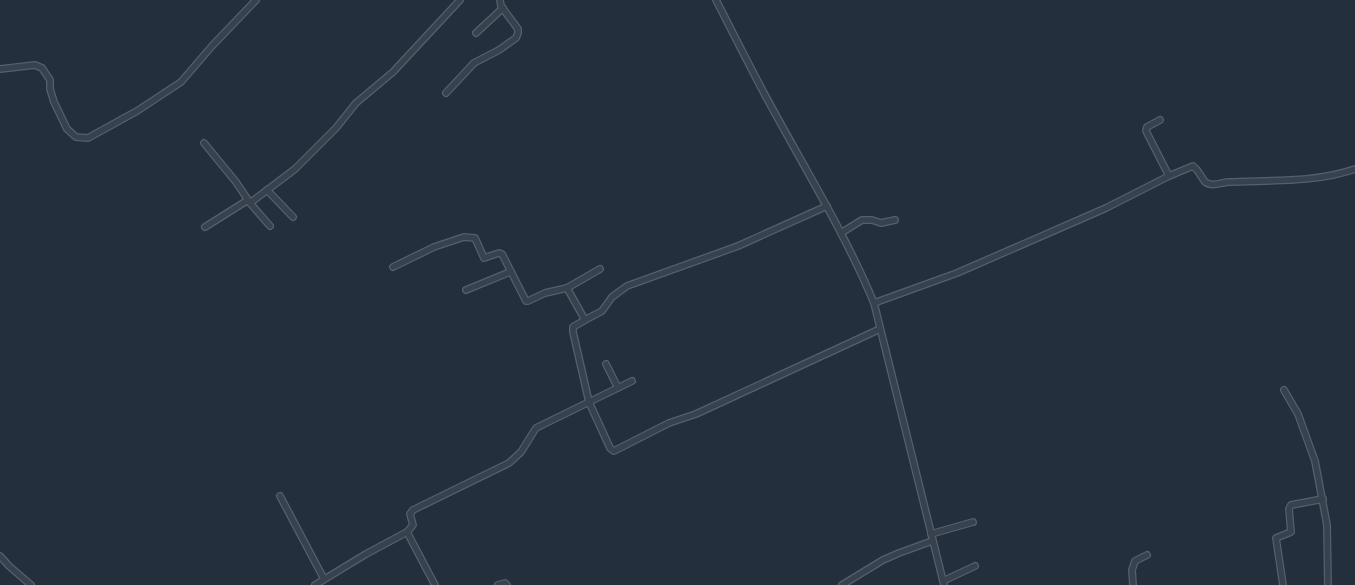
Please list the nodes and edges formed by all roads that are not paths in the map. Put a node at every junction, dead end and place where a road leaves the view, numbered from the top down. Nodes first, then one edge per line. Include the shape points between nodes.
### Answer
1 (256, 0) edge
2 (460, 0) edge
3 (500, 0) edge
4 (716, 0) edge
5 (503, 8) junction
6 (476, 33) dead end
7 (0, 69) edge
8 (446, 93) dead end
9 (1160, 120) dead end
10 (204, 143) dead end
11 (1355, 169) edge
12 (1169, 176) junction
13 (267, 190) junction
14 (249, 202) junction
15 (828, 206) junction
16 (293, 217) dead end
17 (895, 220) dead end
18 (270, 226) dead end
19 (205, 227) dead end
20 (841, 233) junction
21 (393, 266) dead end
22 (600, 270) dead end
23 (510, 272) junction
24 (567, 288) junction
25 (466, 290) dead end
26 (874, 303) junction
27 (585, 320) junction
28 (880, 328) junction
29 (606, 364) dead end
30 (632, 381) dead end
31 (618, 388) junction
32 (1284, 390) dead end
33 (589, 402) junction
34 (280, 496) dead end
35 (1323, 499) junction
36 (973, 522) dead end
37 (407, 532) junction
38 (932, 538) junction
39 (1147, 555) dead end
40 (0, 556) edge
41 (975, 566) dead end
42 (324, 579) junction
43 (943, 583) edge
44 (31, 585) edge
45 (314, 585) edge
46 (435, 585) edge
47 (498, 585) edge
48 (507, 585) edge
49 (842, 585) edge
50 (1133, 585) edge
51 (1283, 585) edge
52 (1328, 585) edge

1 - 7 street via 182,82 88,138 76,137 67,129 51,95 50,80 42,68 35,65
2 - 13 street via 393,72 356,103 295,170
3 - 5 street
4 - 15 street
5 - 6 street
5 - 8 street via 518,29 516,38 474,63
9 - 12 street via 1146,131
10 - 14 street
11 - 12 street via 1306,179 1212,184 1205,182 1193,166
12 - 26 street via 1125,199 966,269
13 - 14 street
13 - 16 street
14 - 18 street
14 - 19 street
15 - 20 street
15 - 27 street via 738,246 627,286 612,297 602,311
17 - 20 street via 881,223 862,220
20 - 26 street
21 - 23 street via 464,237 476,239 484,258 502,254
22 - 24 street
23 - 24 street via 528,301 545,292
23 - 25 street
24 - 27 street
26 - 28 street
27 - 33 street via 573,327 573,332
28 - 33 street via 614,451
28 - 38 street
29 - 31 street
30 - 31 street
31 - 33 street
32 - 35 street via 1301,422
33 - 37 street via 536,428 521,452 509,463 410,511 412,526
34 - 42 street
35 - 51 street via 1291,505 1291,532 1276,538
35 - 52 street
36 - 38 street
37 - 42 street
37 - 46 street
38 - 43 street
38 - 49 street via 899,552
39 - 50 street via 1135,561
40 - 44 street
41 - 43 street
42 - 45 street
47 - 48 street

